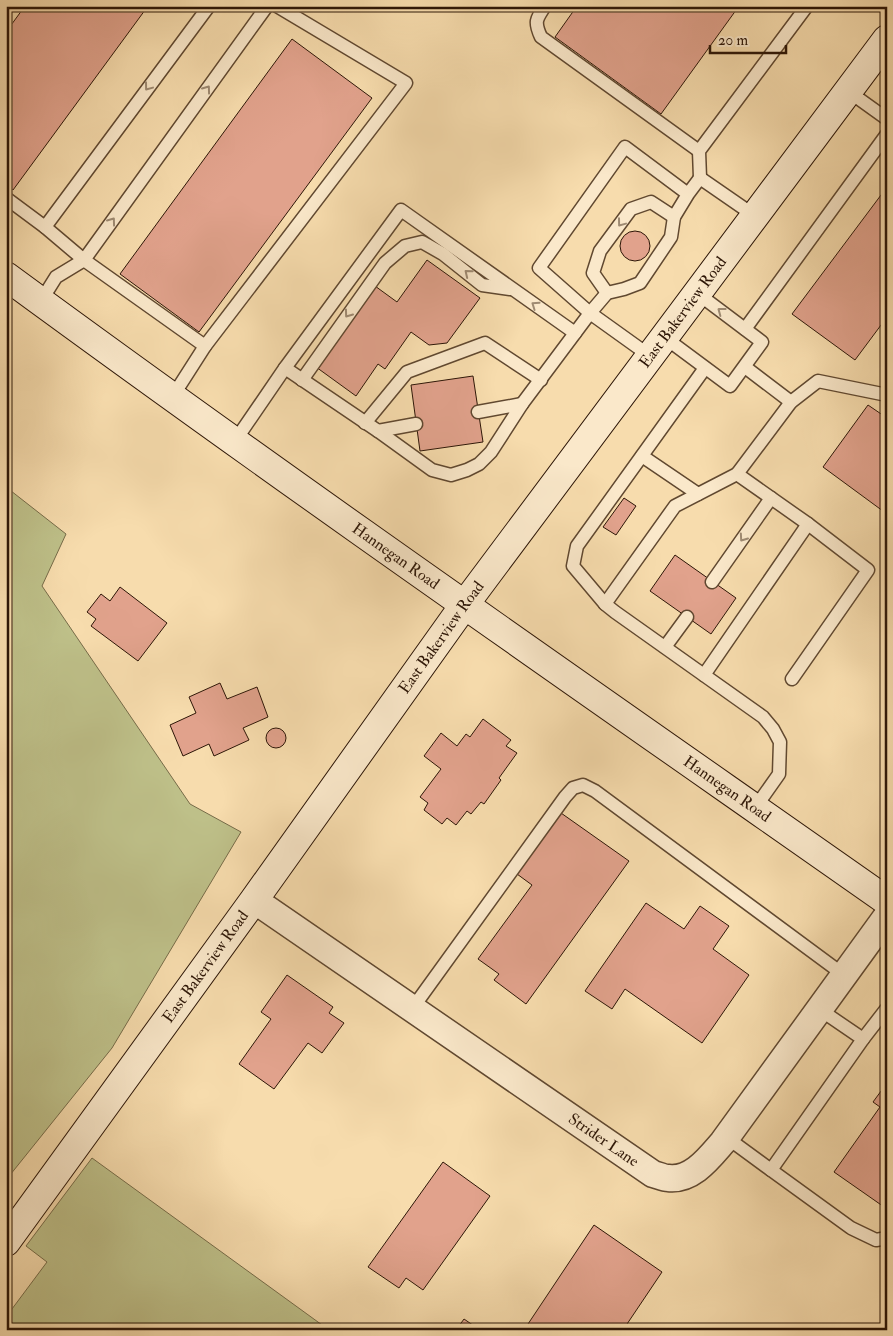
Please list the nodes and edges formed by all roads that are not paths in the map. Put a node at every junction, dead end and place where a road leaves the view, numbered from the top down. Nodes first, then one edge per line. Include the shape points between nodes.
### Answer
1 (209, 6) edge
2 (267, 6) edge
3 (277, 6) edge
4 (545, 6) edge
5 (807, 6) edge
6 (887, 40) edge
7 (848, 91) junction
8 (887, 119) edge
9 (887, 134) edge
10 (699, 151) junction
11 (700, 178) junction
12 (688, 194) junction
13 (6, 198) edge
14 (755, 216) junction
15 (674, 217) junction
16 (44, 227) junction
17 (84, 260) junction
18 (6, 276) edge
19 (512, 289) junction
20 (607, 293) junction
21 (697, 293) junction
22 (41, 301) junction
23 (590, 313) junction
24 (745, 329) junction
25 (575, 333) junction
26 (205, 346) junction
27 (657, 346) junction
28 (744, 367) junction
29 (285, 368) junction
30 (705, 368) junction
31 (302, 380) junction
32 (540, 380) junction
33 (887, 395) edge
34 (173, 396) junction
35 (791, 402) junction
36 (522, 404) junction
37 (478, 412) dead end
38 (365, 423) junction
39 (416, 424) dead end
40 (378, 431) junction
41 (235, 441) junction
42 (642, 456) junction
43 (737, 474) junction
44 (698, 494) junction
45 (771, 498) junction
46 (808, 524) junction
47 (712, 582) dead end
48 (465, 604) junction
49 (605, 604) junction
50 (687, 617) dead end
51 (665, 647) junction
52 (704, 675) junction
53 (792, 679) dead end
54 (755, 808) junction
55 (254, 900) junction
56 (887, 901) edge
57 (887, 916) edge
58 (844, 975) junction
59 (887, 1008) edge
60 (412, 1009) junction
61 (819, 1009) junction
62 (863, 1040) junction
63 (726, 1137) junction
64 (771, 1170) junction
65 (887, 1238) edge
66 (6, 1242) edge

1 -> 16 lane
17 -> 2 lane
3 - 26 lane via 406,83
4 - 10 lane via 536,25 541,36
5 - 10 lane
6 - 7 main road, East Bakerview Road
7 - 8 lane
7 - 14 main road, East Bakerview Road
9 - 24 lane
10 - 11 lane
11 - 12 lane
11 - 14 lane
12 - 15 lane
12 - 23 lane via 625,147 539,268
13 - 16 lane
14 - 21 main road, East Bakerview Road
15 - 20 lane via 671,237 640,283
15 -> 20 lane via 651,202 631,209 600,251 593,273
16 - 17 lane
17 - 22 lane via 56,277
17 - 26 lane
18 - 22 main road, Hannegan Road
25 -> 19 lane
19 - 29 lane via 401,210
19 -> 31 lane via 482,285 422,242 405,246 385,263
20 - 23 lane
24 -> 21 lane
21 - 27 main road, East Bakerview Road
22 - 34 main road, Hannegan Road
23 - 25 lane
23 - 27 lane
24 - 28 lane via 762,342
25 - 32 lane
26 - 34 lane
27 - 30 lane
27 - 48 main road, East Bakerview Road
28 - 30 lane via 730,386
28 - 35 lane
29 - 31 lane
29 - 41 lane
30 - 42 lane
31 - 38 lane
32 - 36 lane
32 - 38 lane via 485,343 407,372
33 - 35 lane via 818,381
34 - 41 main road, Hannegan Road
35 - 43 lane
36 - 37 lane
36 - 40 lane via 492,452 479,464 451,475 432,470
38 - 40 lane
39 - 40 lane
41 - 48 main road, Hannegan Road
42 - 44 lane
42 - 49 lane via 577,546 573,566
43 - 44 lane
43 - 45 lane
44 - 49 lane via 675,506
45 - 46 lane
45 -> 47 lane
46 - 52 lane
46 - 53 lane via 868,570
48 - 54 main road, Hannegan Road
48 - 55 main road, East Bakerview Road
49 - 51 lane
50 - 51 lane
51 - 52 lane
52 - 54 lane via 763,717 780,742 779,774
54 - 56 main road, Hannegan Road
55 - 60 street, Strider Lane
55 - 66 main road, East Bakerview Road
57 - 58 street, Strider Lane
58 - 60 lane via 583,785 572,788 565,797
58 - 61 street, Strider Lane
59 - 62 lane
60 - 63 street, Strider Lane via 653,1174 670,1178 687,1175 704,1164
61 - 62 lane
61 - 63 street, Strider Lane
62 - 64 lane
63 - 64 lane
64 - 65 lane via 851,1228 876,1240

